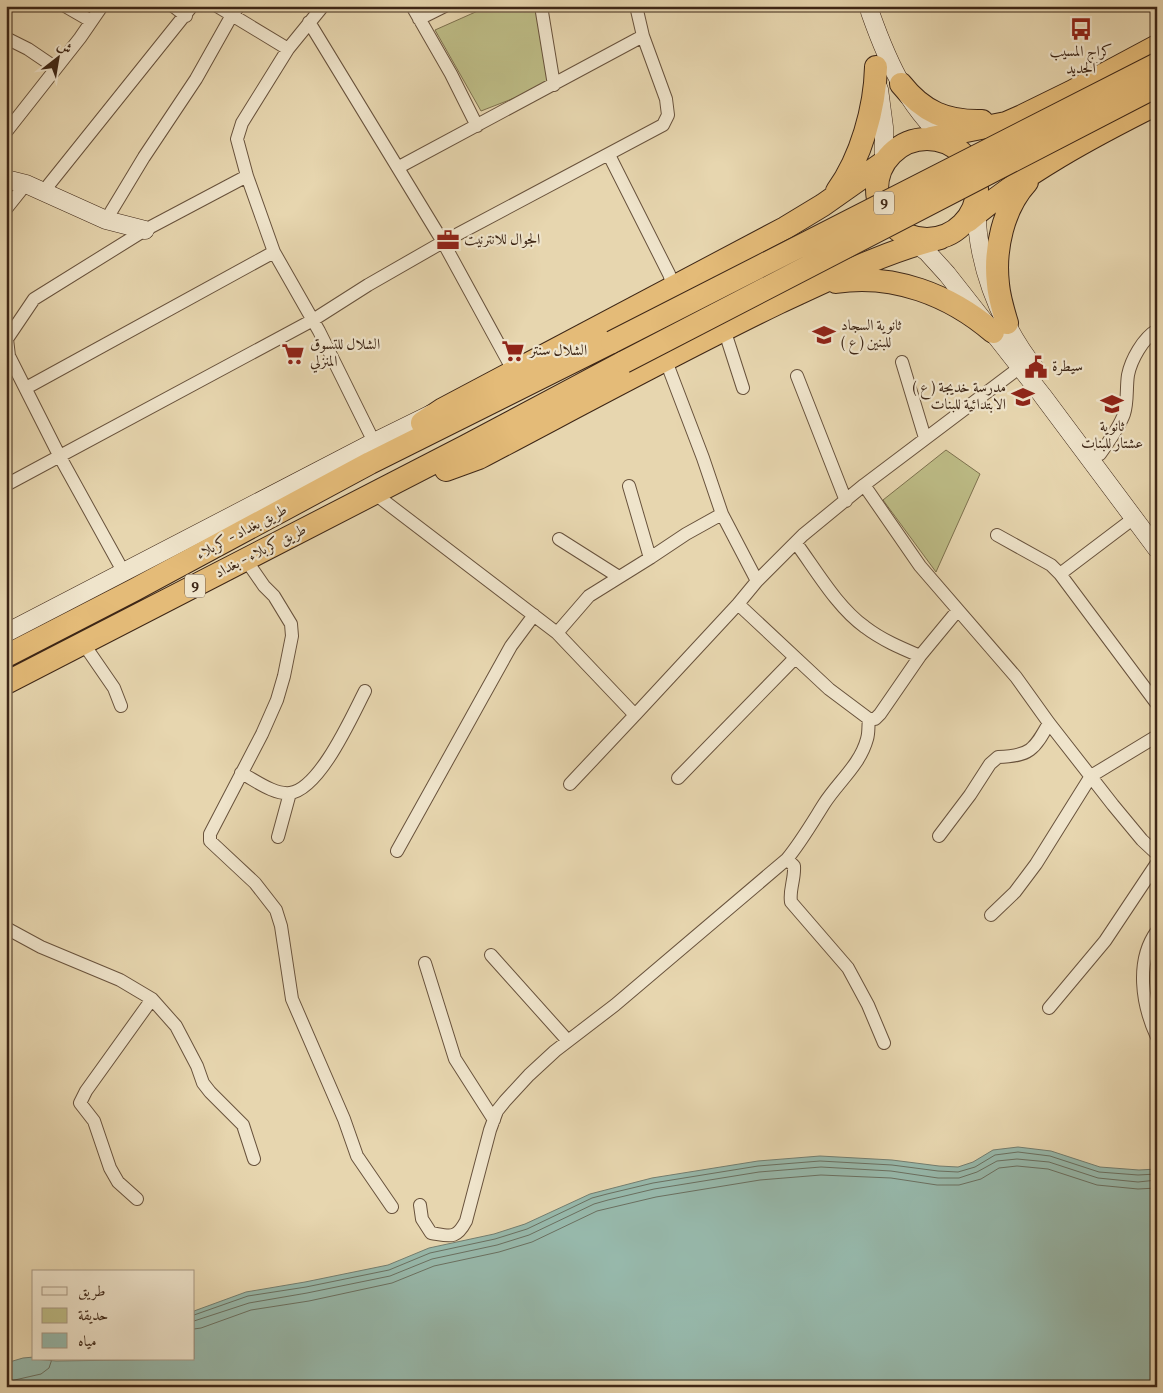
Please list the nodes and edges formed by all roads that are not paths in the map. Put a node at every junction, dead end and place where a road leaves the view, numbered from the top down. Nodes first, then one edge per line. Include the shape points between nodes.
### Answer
1 (65, 6) edge
2 (102, 6) edge
3 (173, 6) edge
4 (217, 6) edge
5 (322, 6) edge
6 (412, 6) edge
7 (445, 6) edge
8 (541, 6) edge
9 (636, 6) edge
10 (869, 9) edge
11 (189, 11) edge
12 (235, 11) edge
13 (419, 19) junction
14 (91, 21) junction
15 (310, 22) junction
16 (643, 36) junction
17 (6, 38) edge
18 (1157, 46) edge
19 (288, 49) junction
20 (1157, 64) edge
21 (56, 68) junction
22 (876, 68) junction
23 (901, 84) junction
24 (554, 85) junction
25 (1157, 86) edge
26 (1157, 104) edge
27 (1025, 114) junction
28 (477, 126) junction
29 (6, 132) edge
30 (941, 142) junction
31 (609, 155) junction
32 (884, 162) junction
33 (1047, 164) junction
34 (399, 167) junction
35 (246, 176) junction
36 (6, 179) edge
37 (26, 184) junction
38 (43, 192) junction
39 (824, 205) junction
40 (6, 209) edge
41 (971, 212) junction
42 (106, 220) junction
43 (145, 230) junction
44 (898, 230) junction
45 (940, 238) junction
46 (443, 242) junction
47 (916, 244) junction
48 (274, 252) junction
49 (674, 288) junction
50 (811, 288) junction
51 (313, 320) junction
52 (1000, 327) junction
53 (724, 329) junction
54 (1157, 330) edge
55 (7, 339) edge
56 (666, 361) junction
57 (902, 362) dead end
58 (1024, 364) junction
59 (514, 372) junction
60 (796, 376) dead end
61 (26, 388) junction
62 (744, 388) dead end
63 (443, 409) junction
64 (925, 438) junction
65 (374, 442) junction
66 (1100, 454) junction
67 (60, 457) junction
68 (370, 463) junction
69 (8, 481) edge
70 (864, 485) junction
71 (629, 486) dead end
72 (379, 491) junction
73 (846, 500) junction
74 (722, 514) junction
75 (1134, 518) junction
76 (249, 529) junction
77 (1157, 532) edge
78 (997, 535) dead end
79 (559, 539) dead end
80 (796, 543) junction
81 (1157, 549) edge
82 (207, 551) junction
83 (251, 557) junction
84 (650, 558) junction
85 (123, 571) junction
86 (219, 574) junction
87 (1060, 574) junction
88 (619, 577) junction
89 (757, 581) junction
90 (738, 604) junction
91 (958, 610) junction
92 (534, 615) junction
93 (6, 633) edge
94 (557, 633) junction
95 (83, 643) junction
96 (6, 656) edge
97 (920, 656) junction
98 (795, 658) junction
99 (6, 683) edge
100 (366, 690) dead end
101 (1157, 704) edge
102 (121, 706) dead end
103 (635, 714) junction
104 (868, 719) junction
105 (1049, 723) junction
106 (1157, 736) edge
107 (241, 773) junction
108 (1091, 776) junction
109 (678, 778) dead end
110 (570, 784) dead end
111 (290, 793) junction
112 (940, 836) dead end
113 (278, 837) dead end
114 (397, 851) dead end
115 (1157, 854) edge
116 (787, 859) junction
117 (1157, 863) edge
118 (991, 915) dead end
119 (6, 928) edge
120 (1157, 931) edge
121 (491, 955) dead end
122 (425, 963) dead end
123 (152, 999) junction
124 (1049, 1008) dead end
125 (1157, 1037) edge
126 (568, 1041) junction
127 (884, 1043) dead end
128 (494, 1120) junction
129 (254, 1159) dead end
130 (137, 1199) dead end
131 (420, 1205) dead end
132 (392, 1207) dead end

1 - 14 street
2 - 14 street
3 - 11 street
4 - 12 street
5 - 15 street
6 - 13 street
7 - 13 street
8 - 24 street
9 - 16 street
10 - 22 main road
10 - 23 main road
11 - 38 street
12 - 19 street
12 - 42 street via 196,79
13 - 28 street
14 - 21 street
15 - 19 street
15 - 34 street
16 - 24 street
16 - 31 street via 666,99 668,115 663,125
17 - 21 street via 28,48
18 - 27 highway, 9
19 - 35 street via 242,123 237,139
20 - 68 highway, 9, bridge
21 - 29 street
22 - 32 main road via 884,127
22 - 39 highway via 872,107 850,171
23 - 27 highway via 921,105 947,118 984,121
23 - 30 main road
24 - 28 street
25 - 72 highway, 9, bridge
26 - 33 highway, 9
27 - 30 highway, 9 via 1006,123
28 - 34 street
30 - 32 highway, 9 via 903,145
30 - 41 highway via 966,158 973,170 977,183
31 - 46 street
31 - 49 street
32 - 39 highway, 9
32 - 44 highway, 9 via 876,194 883,214
33 - 41 highway, 9
33 - 52 highway via 1013,199 1004,225 998,265
34 - 46 street
35 - 43 street
35 - 48 street
36 - 37 main road
37 - 38 main road
37 - 40 street
38 - 42 main road
39 - 49 highway, 9
41 - 45 highway, 9 via 951,234
41 - 52 main road via 995,296
42 - 43 main road
43 - 55 street via 34,299
44 - 45 highway, 9 via 918,239
44 - 47 main road
45 - 47 highway, 9
46 - 51 street
46 - 59 street
47 - 50 highway, 9
47 - 52 main road
48 - 51 street
48 - 61 street
49 - 59 highway, 9
50 - 52 highway via 846,280 904,285 928,292
50 - 53 highway, 9
51 - 65 street
51 - 67 street
52 - 58 main road
53 - 56 highway, 9
53 - 62 street
54 - 66 street via 1150,334 1134,360 1123,418
55 - 61 street via 9,356
56 - 72 highway, 9 via 479,458
56 - 74 street
57 - 64 street
58 - 64 street
58 - 66 main road
58 - 75 main road via 1042,395
59 - 63 highway, 9
60 - 73 street
61 - 67 street
63 - 65 main road
63 - 68 highway, 9
64 - 70 street
65 - 85 main road
66 - 77 main road
67 - 69 street
67 - 85 street
68 - 76 highway, طريق بغداد - كربلاء / 9
70 - 73 street
70 - 91 street via 920,566
71 - 84 street
72 - 83 highway, طريق كربلاء - بغداد / 9
72 - 92 street
73 - 80 street
74 - 84 street
74 - 89 street
75 - 81 main road
75 - 87 street
76 - 82 highway, طريق بغداد - كربلاء / 9
76 - 83 highway via 246,543
78 - 87 street via 1051,565
79 - 88 street
80 - 89 street
80 - 97 street via 845,609 864,627
82 - 86 highway via 218,559
82 - 96 highway, طريق بغداد - كربلاء / 9
83 - 86 highway, طريق كربلاء - بغداد / 9
83 - 107 street via 264,586 291,624 292,636 277,700
84 - 88 street
85 - 93 main road
86 - 95 highway, طريق كربلاء - بغداد / 9
87 - 101 street
88 - 94 street via 589,596
89 - 90 street
90 - 98 street
90 - 103 street
91 - 97 street
91 - 105 street via 1016,677
92 - 94 street
92 - 114 street via 511,646
94 - 103 street
95 - 99 highway, طريق كربلاء - بغداد / 9
95 - 102 street via 114,688
97 - 104 street via 880,714 875,719
98 - 104 street
98 - 109 street
100 - 111 street via 331,755 312,780 302,789
103 - 110 street
104 - 116 street via 868,738 861,753
105 - 108 street
105 - 112 street via 1039,742 1026,753 998,757 990,764
106 - 108 street
107 - 111 street via 275,790
107 - 132 street via 210,834 210,841 255,883 276,910 282,926 292,999 357,1156
108 - 115 street
108 - 118 street via 1036,864 1015,892
111 - 113 street
116 - 126 street
116 - 127 street via 794,866 791,902 848,968
117 - 124 street via 1105,941
119 - 123 street via 41,947 120,980
120 - 125 street via 1146,954 1143,994
121 - 126 street
122 - 128 street via 455,1058
123 - 129 street via 176,1026 210,1092 243,1125
123 - 130 street via 80,1103 94,1121 118,1182
126 - 128 street via 529,1075
128 - 131 street via 461,1230 450,1236 431,1233 422,1219

